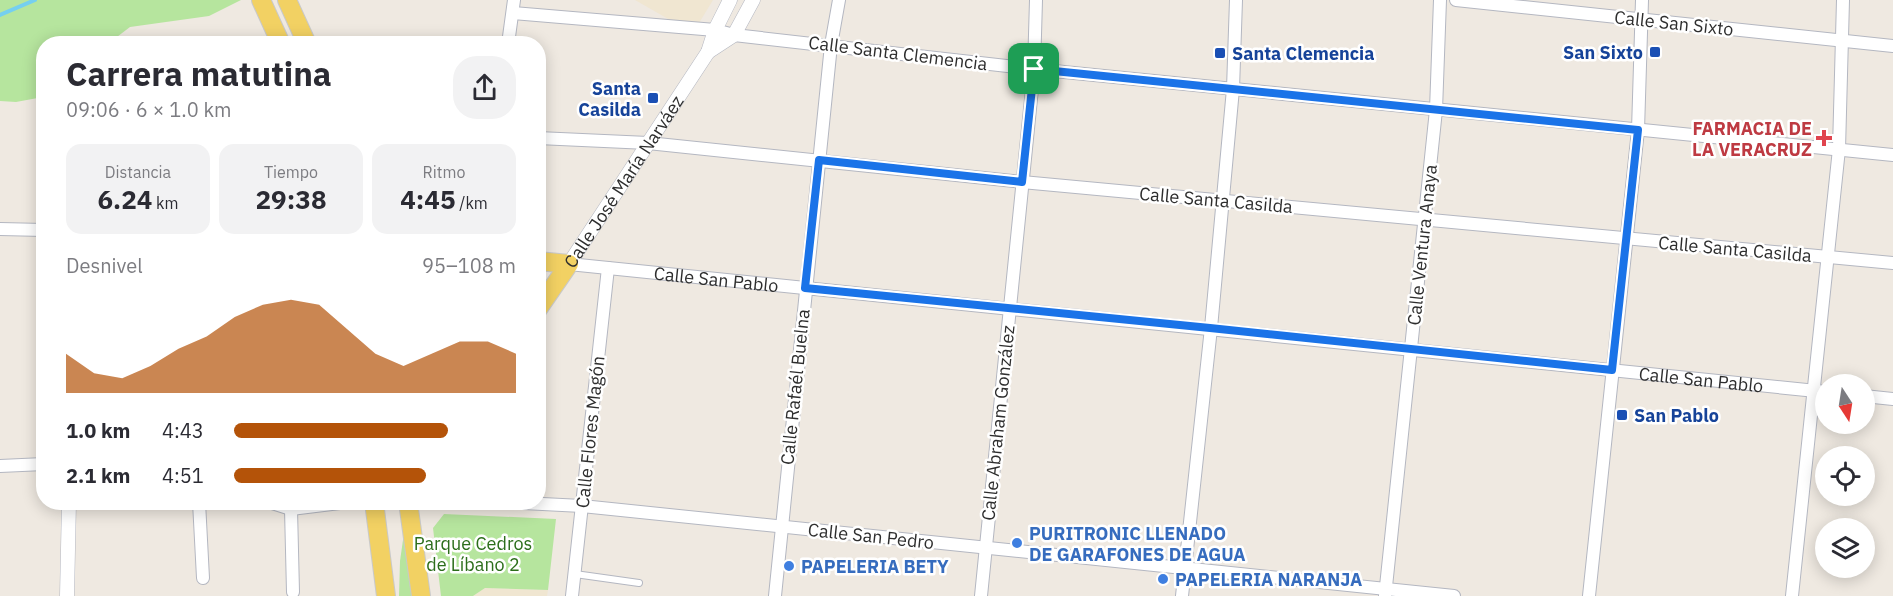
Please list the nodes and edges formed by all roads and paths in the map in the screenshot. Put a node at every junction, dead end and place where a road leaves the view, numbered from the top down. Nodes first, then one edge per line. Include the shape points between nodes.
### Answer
1 (261, 0) edge
2 (287, 0) edge
3 (514, 0) edge
4 (730, 0) edge
5 (753, 0) edge
6 (839, 0) edge
7 (1036, 0) edge
8 (1236, 0) edge
9 (1440, 0) edge
10 (1456, 0) edge
11 (1642, 0) edge
12 (1843, 0) edge
13 (513, 14) junction
14 (1641, 20) junction
15 (715, 30) junction
16 (734, 35) junction
17 (277, 36) edge
18 (303, 36) edge
19 (509, 36) edge
20 (1842, 40) junction
21 (831, 45) junction
22 (1893, 46) edge
23 (708, 52) junction
24 (1034, 69) junction
25 (1233, 89) junction
26 (1436, 110) junction
27 (1638, 130) junction
28 (546, 138) edge
29 (648, 143) junction
30 (1839, 149) junction
31 (1893, 155) edge
32 (819, 160) junction
33 (1022, 182) junction
34 (1222, 201) junction
35 (1425, 220) junction
36 (0, 229) edge
37 (36, 230) edge
38 (1627, 238) junction
39 (1827, 257) junction
40 (546, 262) edge
41 (1893, 263) edge
42 (569, 264) junction
43 (608, 268) junction
44 (805, 288) junction
45 (546, 297) edge
46 (1009, 309) junction
47 (1210, 328) junction
48 (1411, 349) junction
49 (1612, 370) junction
50 (1820, 374) edge
51 (1815, 392) edge
52 (1875, 397) edge
53 (1893, 399) edge
54 (1815, 422) edge
55 (36, 464) edge
56 (0, 466) edge
57 (546, 504) edge
58 (582, 506) junction
59 (69, 510) edge
60 (199, 510) edge
61 (291, 510) edge
62 (375, 510) edge
63 (409, 510) edge
64 (781, 527) junction
65 (986, 548) junction
66 (1185, 568) junction
67 (574, 574) junction
68 (203, 578) dead end
69 (639, 584) dead end
70 (293, 592) dead end
71 (1385, 592) edge
72 (67, 596) edge
73 (386, 596) edge
74 (421, 596) edge
75 (572, 596) edge
76 (774, 596) edge
77 (981, 596) edge
78 (1182, 596) edge
79 (1454, 596) edge
80 (1589, 596) edge
81 (1792, 596) edge

1 - 17 main road
2 - 18 main road
3 - 13 street
4 - 15 street, Calle José María Narváez
5 - 16 street, Calle José María Narváez
6 - 21 street, Calle Rafaél Buelna
7 - 24 street, Calle Abraham González
8 - 25 street
9 - 26 street, Calle Ventura Anaya
10 - 14 street, Calle San Sixto
11 - 14 street
12 - 20 street
13 - 15 street, Calle Santa Clemencia
13 - 19 street
14 - 20 street, Calle San Sixto
14 - 27 street
15 - 16 street, Calle Santa Clemencia
15 - 23 street, Calle José María Narváez
16 - 21 street, Calle Santa Clemencia
16 - 23 street, Calle José María Narváez
20 - 22 street, Calle San Sixto
20 - 30 street
21 - 24 street, Calle Santa Clemencia
21 - 32 street, Calle Rafaél Buelna
23 - 29 street, Calle José María Narváez
24 - 25 street, Calle Santa Clemencia
24 - 33 street, Calle Abraham González
25 - 26 street, Calle Santa Clemencia
25 - 34 street
26 - 27 street, Calle Santa Clemencia
26 - 35 street, Calle Ventura Anaya
27 - 30 street, Calle Santa Clemencia
27 - 38 street
28 - 29 street, Calle Santa Casilda
29 - 32 street, Calle Santa Casilda
29 - 42 street, Calle José María Narváez
30 - 31 street, Calle Santa Clemencia
30 - 39 street
32 - 33 street, Calle Santa Casilda
32 - 44 street, Calle Rafaél Buelna
33 - 34 street, Calle Santa Casilda
33 - 46 street, Calle Abraham González
34 - 35 street, Calle Santa Casilda
34 - 47 street
35 - 38 street, Calle Santa Casilda
35 - 48 street, Calle Ventura Anaya
36 - 37 street
38 - 39 street, Calle Santa Casilda
38 - 49 street
39 - 41 street, Calle Santa Casilda
39 - 50 street
40 - 42 main road, Calle San Pablo
42 - 43 street, Calle San Pablo
42 - 45 main road, Calle José María Narváez
43 - 44 street, Calle San Pablo
43 - 58 street, Calle Flores Magón
44 - 46 street, Calle San Pablo
44 - 64 street, Calle Rafaél Buelna
46 - 47 street, Calle San Pablo
46 - 65 street, Calle Abraham González
47 - 48 street, Calle San Pablo
47 - 66 street
48 - 49 street, Calle San Pablo
48 - 71 street, Calle Ventura Anaya
49 - 51 street, Calle San Pablo
49 - 80 street
52 - 53 street
54 - 81 street
55 - 56 street
57 - 58 street, Calle San Pedro
58 - 64 street, Calle San Pedro
58 - 67 street, Calle Flores Magón
59 - 72 street
60 - 68 street
61 - 70 street
62 - 73 main road
63 - 74 main road
64 - 65 street, Calle San Pedro
64 - 76 street, Calle Rafaél Buelna
65 - 66 street, Calle San Pedro
65 - 77 street, Calle Abraham González
66 - 71 street, Calle San Pedro
66 - 78 street
67 - 69 lane
67 - 75 street, Calle Flores Magón
71 - 79 street, Calle San Pedro

